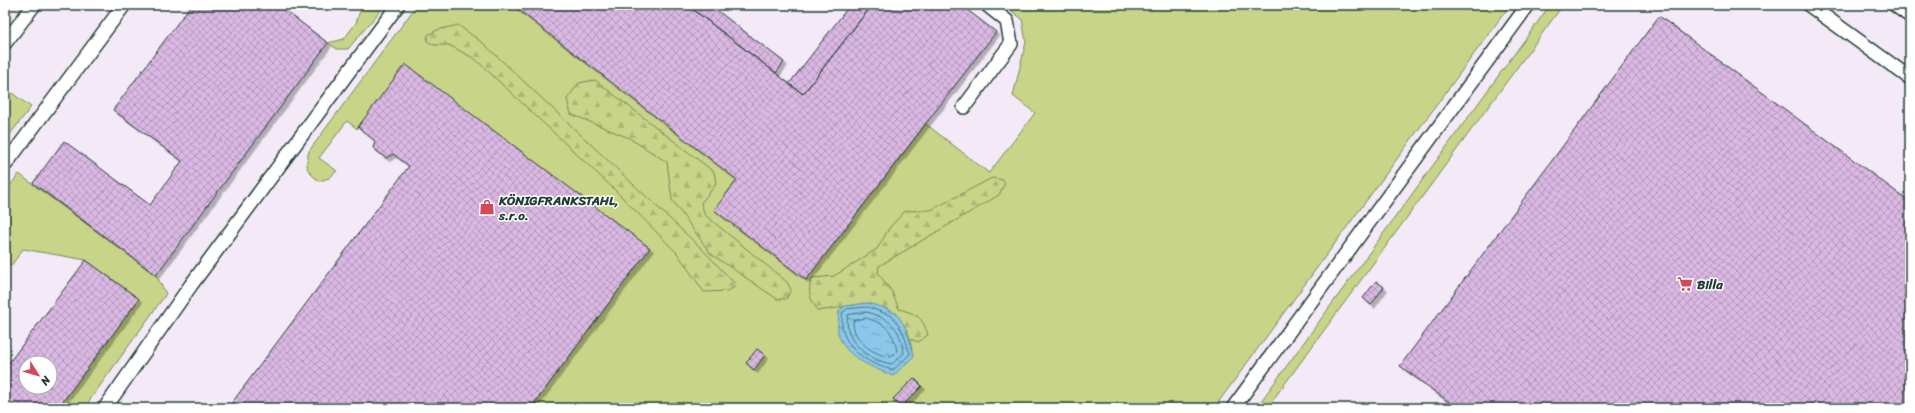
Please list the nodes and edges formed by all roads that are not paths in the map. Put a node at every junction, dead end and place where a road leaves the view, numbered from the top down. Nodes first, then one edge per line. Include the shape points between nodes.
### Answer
1 (34, 5) edge
2 (124, 5) edge
3 (398, 5) edge
4 (987, 5) edge
5 (1528, 5) edge
6 (1810, 5) edge
7 (1895, 5) edge
8 (1910, 16) edge
9 (5, 43) edge
10 (1910, 78) edge
11 (964, 107) dead end
12 (5, 165) edge
13 (105, 408) edge
14 (1233, 408) edge

1 - 9 lane
2 - 12 lane
3 - 13 lane via 191,285
4 - 11 lane via 1007,21 1011,44
5 - 14 lane
6 - 10 lane
7 - 8 lane

